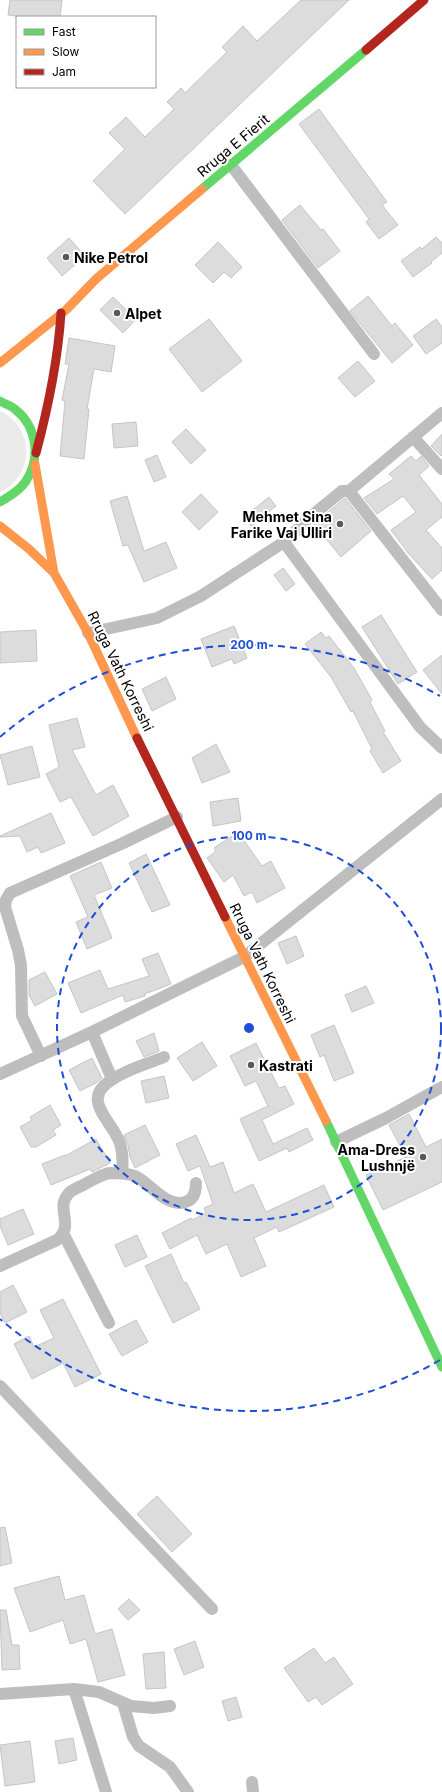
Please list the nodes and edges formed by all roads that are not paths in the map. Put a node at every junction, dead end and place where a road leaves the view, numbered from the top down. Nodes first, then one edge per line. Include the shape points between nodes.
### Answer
1 (424, 0) edge
2 (231, 165) junction
3 (61, 314) junction
4 (374, 354) dead end
5 (0, 362) edge
6 (0, 402) edge
7 (442, 413) edge
8 (413, 437) junction
9 (36, 453) junction
10 (35, 464) junction
11 (442, 469) edge
12 (349, 491) junction
13 (0, 502) edge
14 (0, 526) edge
15 (0, 530) edge
16 (10, 534) junction
17 (284, 542) junction
18 (54, 573) junction
19 (442, 610) edge
20 (88, 633) junction
21 (442, 748) edge
22 (442, 799) edge
23 (177, 817) junction
24 (244, 957) junction
25 (92, 1032) junction
26 (41, 1056) junction
27 (164, 1057) dead end
28 (0, 1074) edge
29 (112, 1079) junction
30 (442, 1087) edge
31 (336, 1142) junction
32 (122, 1173) junction
33 (196, 1183) dead end
34 (64, 1235) junction
35 (0, 1266) edge
36 (109, 1323) dead end
37 (442, 1367) edge
38 (0, 1386) edge
39 (212, 1609) dead end
40 (74, 1689) junction
41 (0, 1694) edge
42 (124, 1703) junction
43 (170, 1706) dead end
44 (106, 1792) edge
45 (188, 1792) edge

1 - 2 main road, Rruga E Fierit
2 - 3 main road, Rruga E Fierit via 96,279
2 - 4 street
3 - 5 main road, Rruga E Fierit
3 - 9 main road via 59,340
6 - 9 main road via 17,411 25,420 33,435
7 - 8 street
8 - 11 street
8 - 12 street
9 - 10 main road
10 - 13 main road via 18,492
10 - 18 main road, Rruga Vath Korreshi
12 - 17 street via 342,491
12 - 19 street
14 - 16 main road, Rruga Vath Korreshi
15 - 16 main road
16 - 18 main road, Rruga Vath Korreshi
17 - 20 street via 201,596 157,618
17 - 21 street via 420,727
18 - 20 main road, Rruga Vath Korreshi
20 - 23 main road, Rruga Vath Korreshi via 117,698
22 - 24 street
23 - 24 main road, Rruga Vath Korreshi
23 - 26 street via 10,893 6,900 5,906 21,965 22,1016
24 - 25 street
24 - 31 main road, Rruga Vath Korreshi
25 - 26 street
25 - 29 street
26 - 28 street
27 - 29 street
29 - 32 street via 100,1089 97,1097 98,1107 112,1126 120,1143 123,1156
30 - 31 street
31 - 37 main road, Rruga Vath Korreshi
32 - 33 street via 135,1176 169,1201 181,1204 190,1201 196,1192
32 - 34 street via 108,1173 70,1192 64,1199
34 - 35 street
34 - 36 street
38 - 39 street
40 - 41 street
40 - 42 street via 99,1692
40 - 44 street
42 - 43 street via 154,1708
42 - 45 street via 133,1737 139,1746 170,1767

